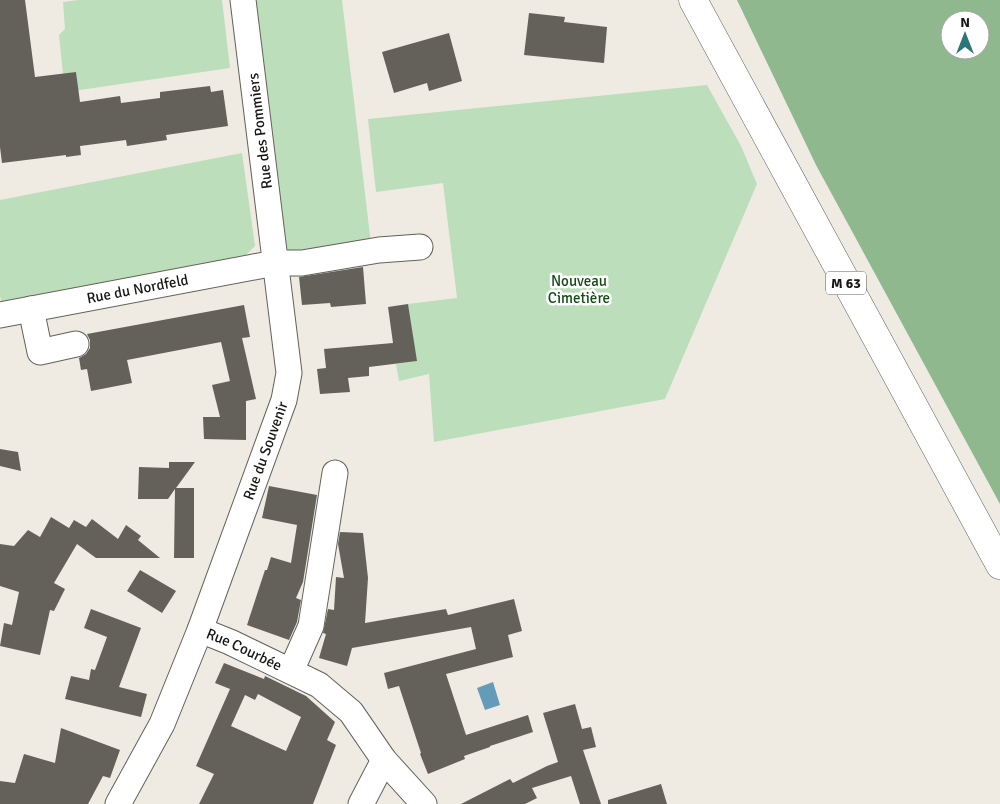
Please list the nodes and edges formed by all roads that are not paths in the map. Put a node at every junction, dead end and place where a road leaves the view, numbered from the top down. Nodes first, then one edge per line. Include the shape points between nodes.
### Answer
1 (243, 0) edge
2 (693, 0) edge
3 (420, 247) dead end
4 (275, 263) junction
5 (31, 309) junction
6 (0, 315) edge
7 (76, 344) dead end
8 (335, 473) dead end
9 (1000, 565) edge
10 (200, 630) junction
11 (291, 671) junction
12 (384, 760) junction
13 (118, 804) edge
14 (361, 804) edge
15 (424, 804) edge

1 - 4 street, Rue des Pommiers
2 - 9 main road, M 63
3 - 4 street, Rue du Nordfeld via 379,250 302,263
4 - 5 street, Rue du Nordfeld
4 - 10 street, Rue du Souvenir via 289,373 284,400
5 - 6 street, Rue du Nordfeld
5 - 7 street via 40,352
8 - 11 street via 311,626
10 - 11 street, Rue Courbée
10 - 13 street, Rue Courbée via 162,724
11 - 12 street, Rue Courbée via 319,685 350,712
12 - 14 street
12 - 15 street, Rue Courbée

